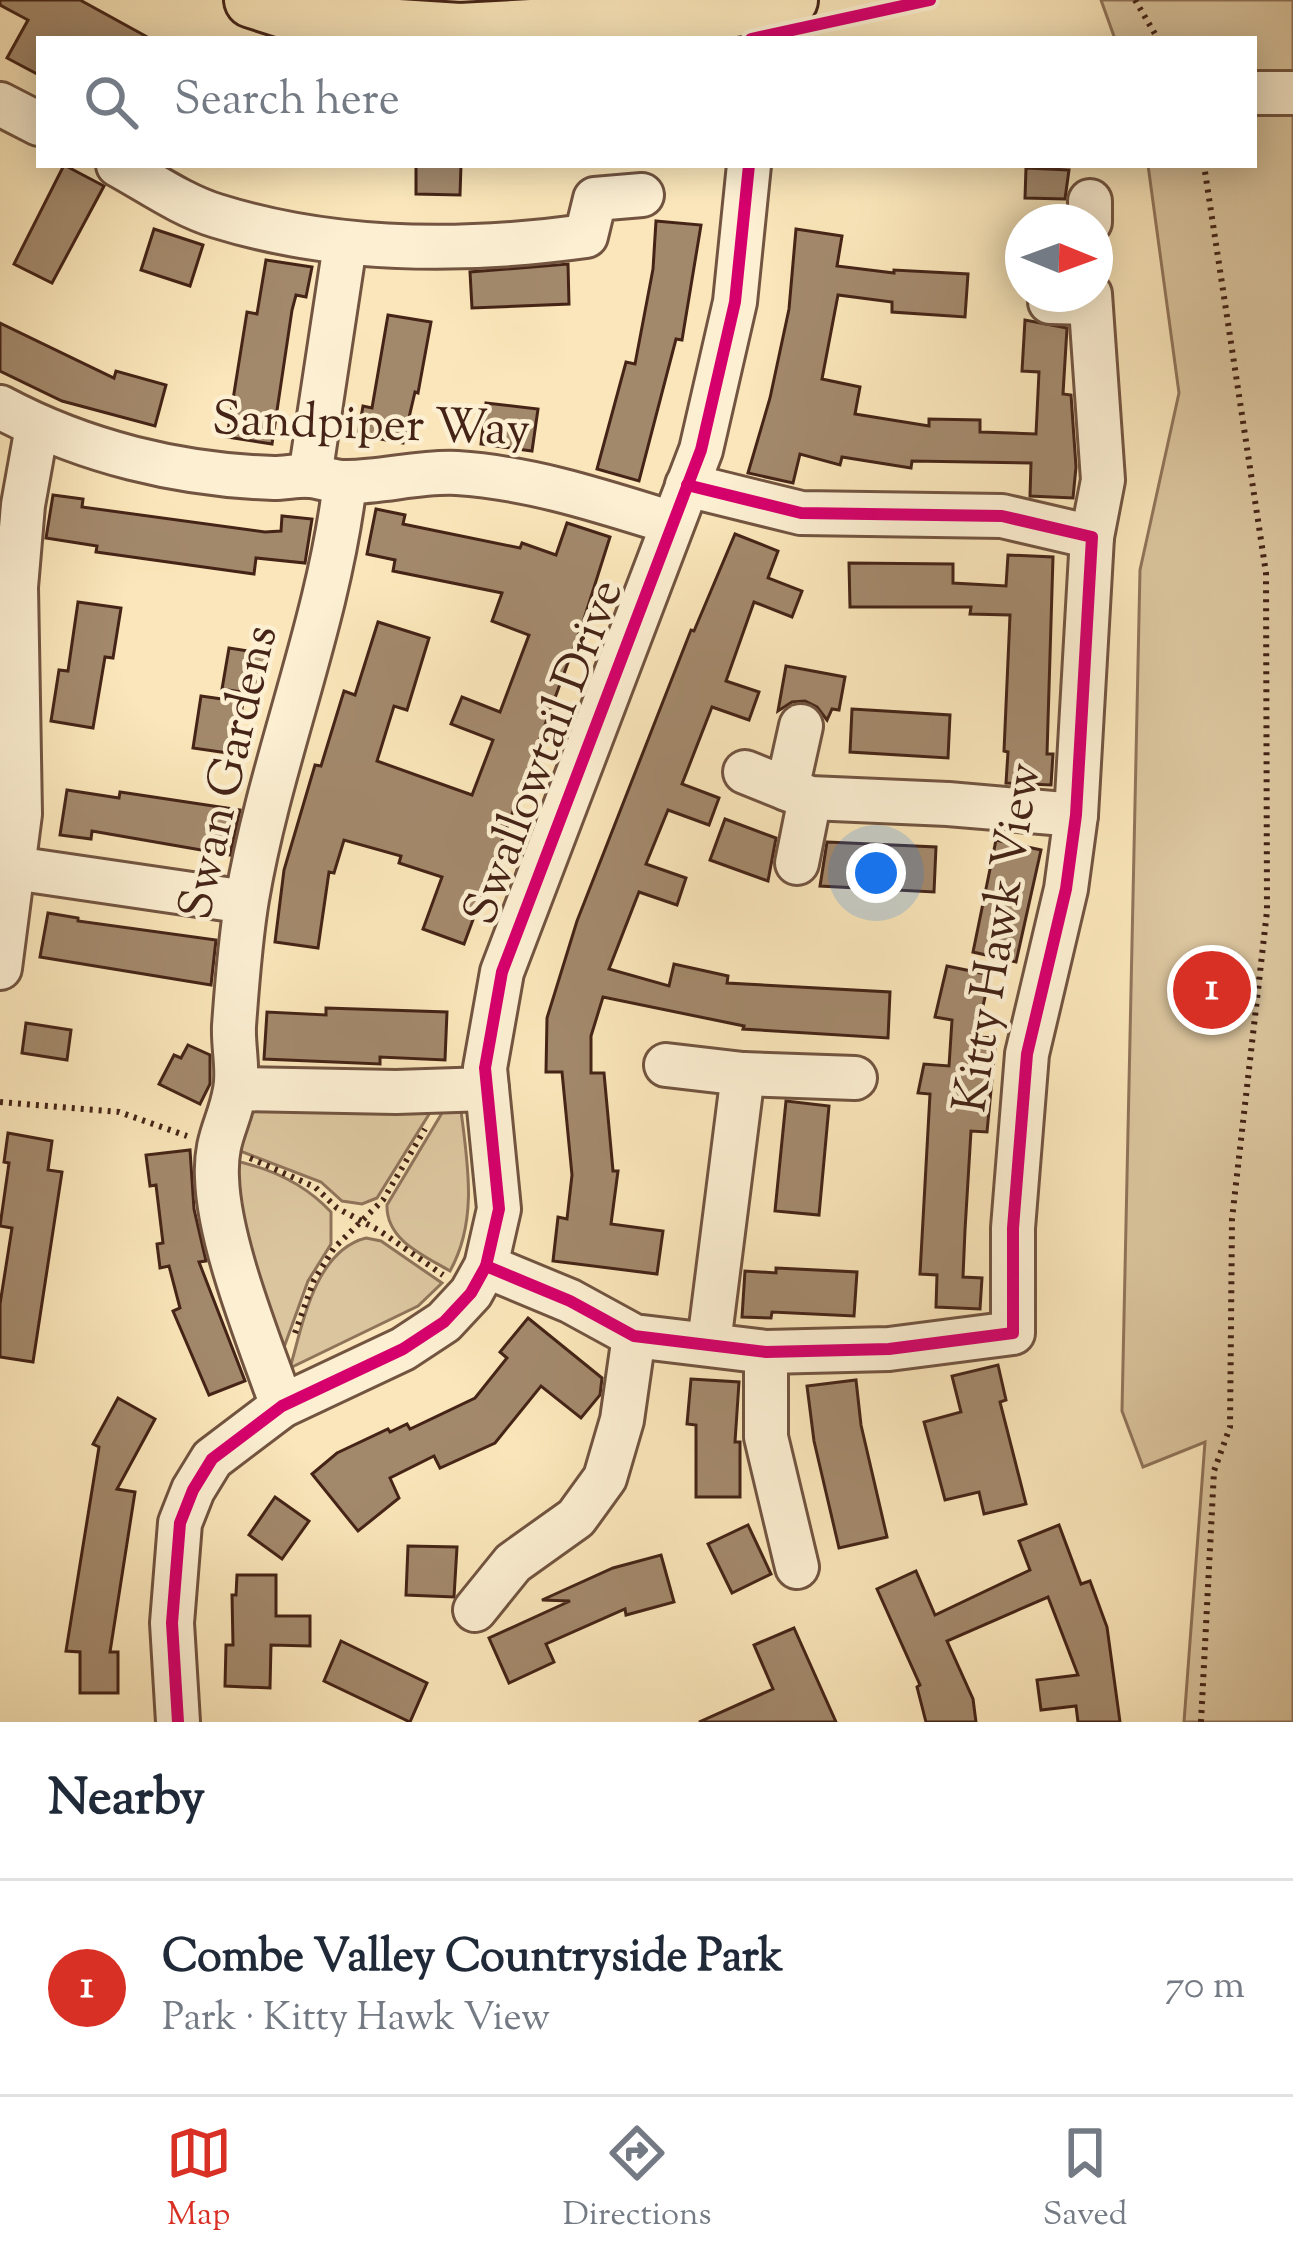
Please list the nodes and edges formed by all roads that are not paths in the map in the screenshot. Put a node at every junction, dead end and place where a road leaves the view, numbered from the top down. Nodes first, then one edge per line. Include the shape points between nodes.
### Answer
1 (253, 0) edge
2 (790, 0) edge
3 (729, 25) edge
4 (1257, 93) edge
5 (1293, 93) edge
6 (0, 104) edge
7 (36, 122) edge
8 (124, 168) edge
9 (749, 168) edge
10 (641, 195) dead end
11 (344, 245) junction
12 (1078, 312) edge
13 (19, 417) edge
14 (327, 479) junction
15 (680, 504) junction
16 (1092, 538) junction
17 (801, 726) dead end
18 (745, 772) dead end
19 (799, 793) junction
20 (1076, 815) junction
21 (797, 863) dead end
22 (14, 868) junction
23 (246, 902) junction
24 (0, 968) edge
25 (666, 1065) dead end
26 (743, 1074) junction
27 (855, 1078) dead end
28 (236, 1089) junction
29 (468, 1089) junction
30 (486, 1266) junction
31 (634, 1336) junction
32 (709, 1343) junction
33 (766, 1352) junction
34 (282, 1406) junction
35 (797, 1567) dead end
36 (476, 1610) dead end
37 (178, 1722) edge

1 - 3 main road via 321,22 460,31 673,19
2 - 3 main road
4 - 5 street
6 - 7 street
8 - 11 street via 213,216
9 - 15 street, Swallowtail Drive via 735,302 701,450
10 - 11 street via 595,199 586,236
11 - 14 street, Swan Gardens
12 - 16 street, Kitty Hawk View via 1103,480
13 - 14 street, Sandpiper Way via 190,471
13 - 22 street
14 - 15 street, Sandpiper Way via 455,473
14 - 23 street, Swan Gardens via 337,546
15 - 16 street via 1002,516
15 - 29 street, Swallowtail Drive via 502,972 485,1068
16 - 20 street, Kitty Hawk View
17 - 19 street
18 - 19 street
19 - 20 street
19 - 21 street
20 - 33 street, Kitty Hawk View via 1027,1054 1013,1333 889,1349
22 - 23 street
22 - 24 street
23 - 28 street, Swan Gardens
25 - 26 street
26 - 27 street
26 - 32 street
28 - 29 street
28 - 34 street, Swan Gardens via 217,1142 217,1183
29 - 30 street, Swallowtail Drive via 499,1209
30 - 31 street
30 - 34 street, Swallowtail Drive via 444,1322
31 - 32 street
31 - 36 street via 605,1478 576,1518 513,1563
32 - 33 street
33 - 35 street via 766,1437
34 - 37 street, Swallowtail Drive via 212,1459 180,1523 172,1623

